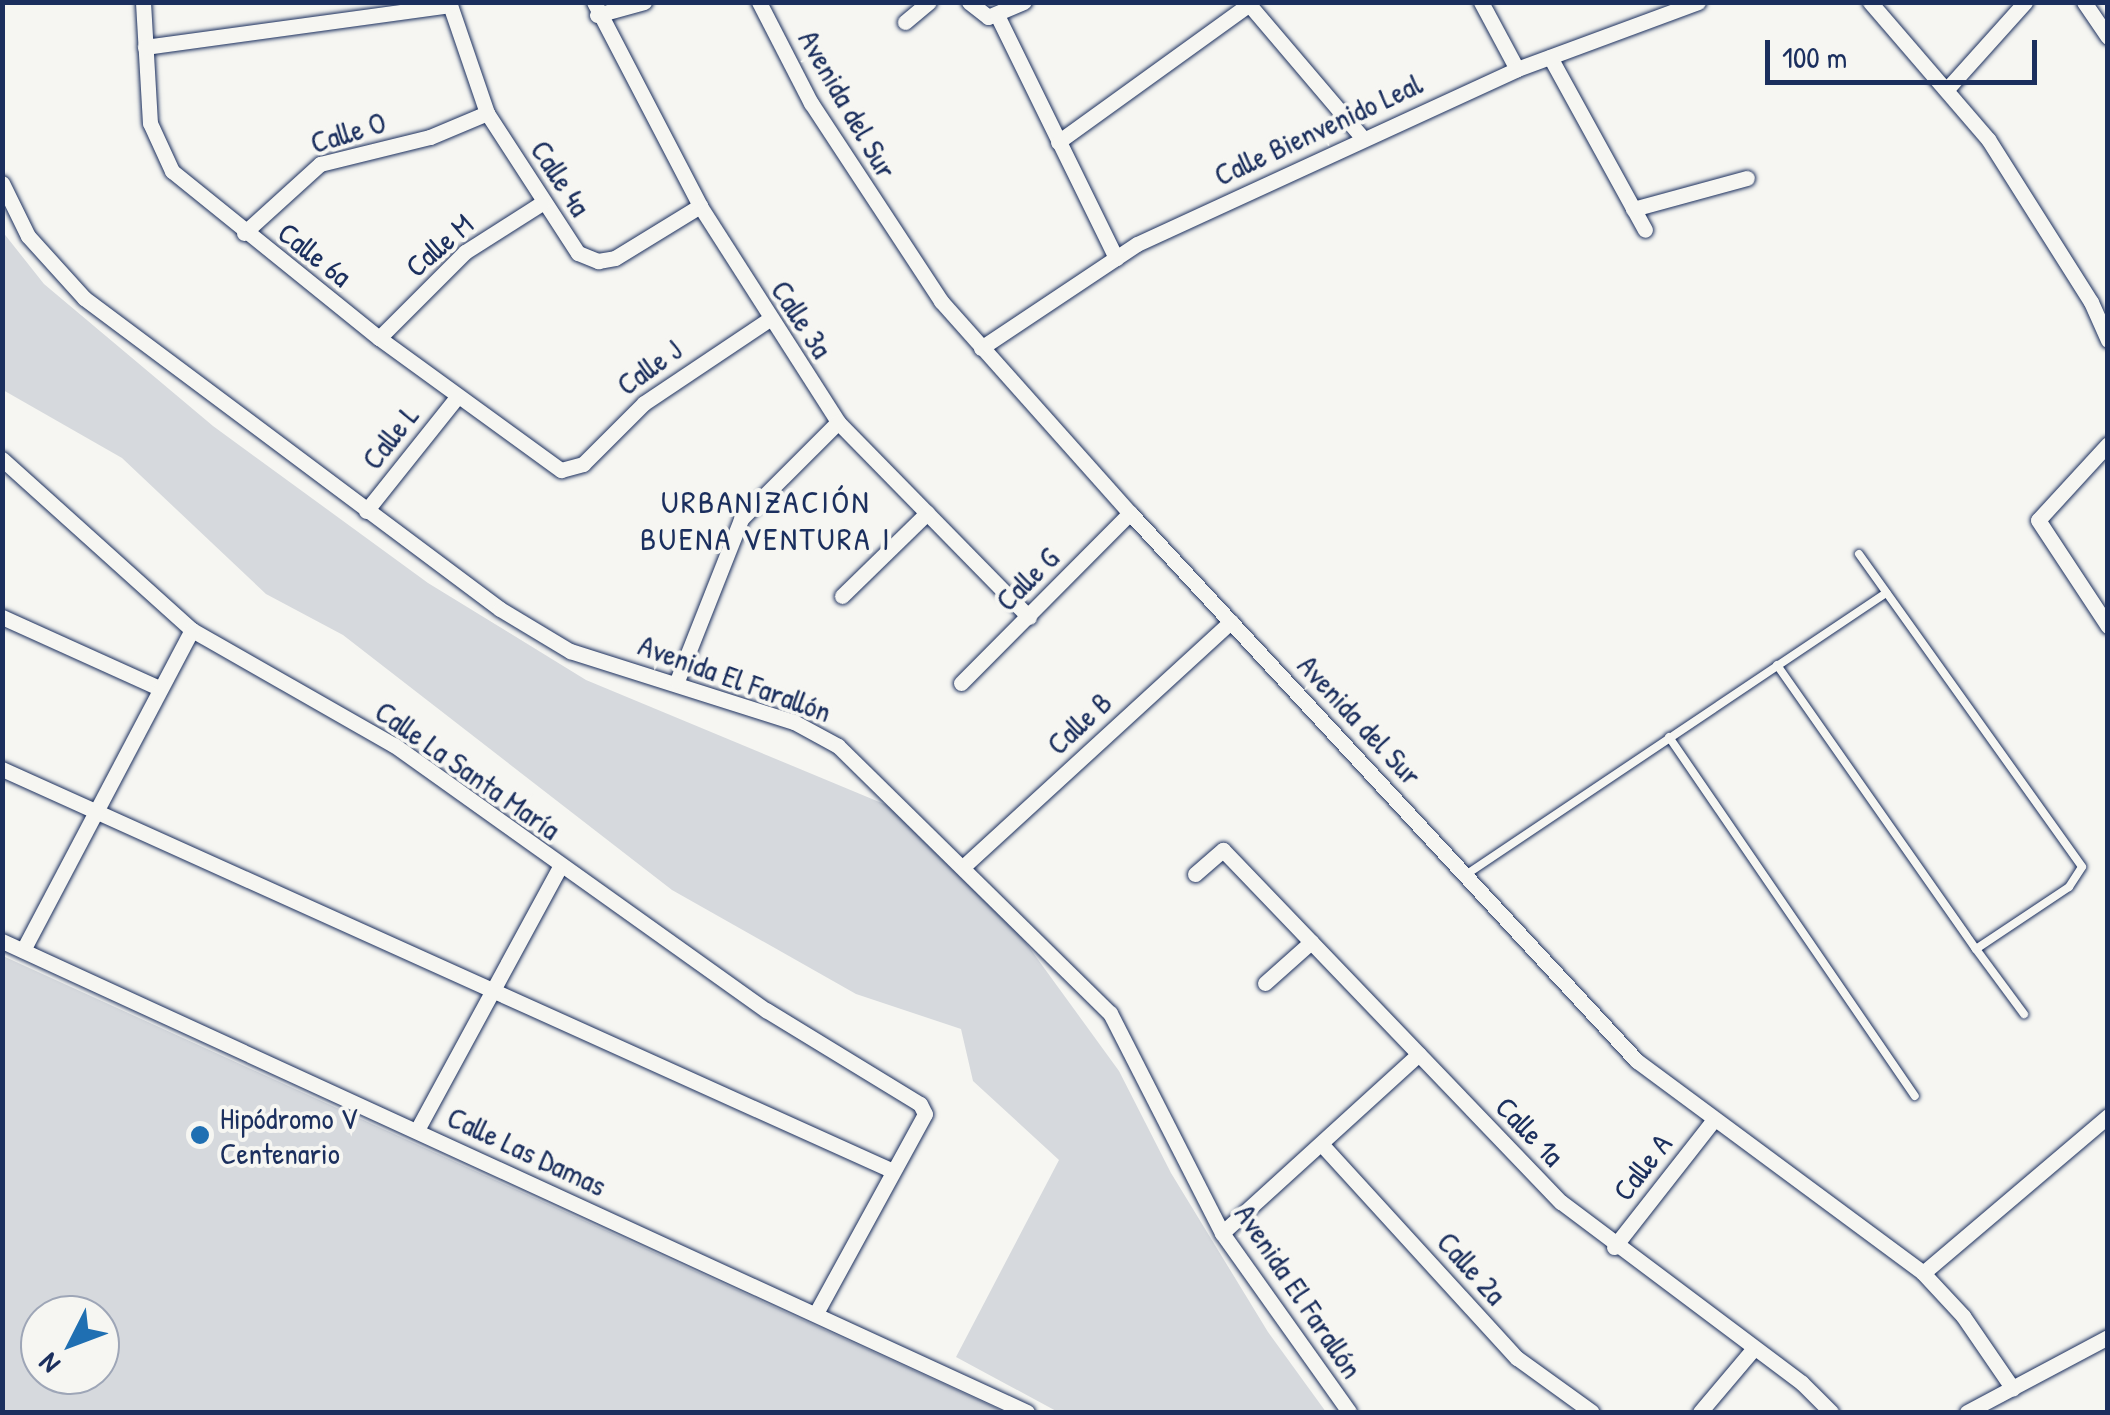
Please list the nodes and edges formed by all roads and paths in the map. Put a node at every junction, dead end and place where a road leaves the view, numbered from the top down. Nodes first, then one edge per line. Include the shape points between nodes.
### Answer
1 (143, 2) edge
2 (644, 2) edge
3 (759, 2) edge
4 (930, 2) edge
5 (968, 2) edge
6 (1024, 2) edge
7 (1481, 2) edge
8 (1698, 2) edge
9 (1870, 2) edge
10 (2025, 2) edge
11 (2084, 2) edge
12 (450, 4) edge
13 (1248, 4) edge
14 (596, 9) edge
15 (997, 15) junction
16 (905, 22) dead end
17 (2108, 38) edge
18 (145, 47) junction
19 (1550, 57) junction
20 (1516, 70) junction
21 (1948, 89) junction
22 (487, 113) junction
23 (1362, 136) junction
24 (1058, 142) junction
25 (1746, 178) dead end
26 (2, 183) edge
27 (542, 203) junction
28 (700, 206) junction
29 (1633, 208) junction
30 (1645, 230) dead end
31 (244, 234) junction
32 (1116, 258) junction
33 (768, 320) junction
34 (379, 338) junction
35 (2108, 340) edge
36 (982, 348) junction
37 (457, 397) junction
38 (838, 422) junction
39 (2108, 444) edge
40 (2, 459) edge
41 (572, 470) joint
42 (366, 511) junction
43 (927, 513) junction
44 (1130, 513) junction
45 (1859, 554) dead end
46 (1886, 593) junction
47 (842, 596) dead end
48 (2, 617) edge
49 (1030, 617) junction
50 (1230, 621) junction
51 (2108, 626) edge
52 (192, 630) junction
53 (1777, 666) junction
54 (677, 682) junction
55 (961, 683) dead end
56 (156, 687) junction
57 (1668, 737) junction
58 (2, 768) edge
59 (93, 812) junction
60 (964, 866) junction
61 (560, 869) junction
62 (1194, 874) dead end
63 (1467, 874) junction
64 (2, 941) edge
65 (1311, 942) junction
66 (23, 950) junction
67 (1976, 950) junction
68 (1265, 983) dead end
69 (493, 993) junction
70 (2024, 1014) dead end
71 (1420, 1054) junction
72 (1915, 1096) dead end
73 (2108, 1116) edge
74 (1712, 1122) junction
75 (417, 1130) junction
76 (1324, 1147) junction
77 (893, 1171) junction
78 (1222, 1233) junction
79 (1614, 1246) junction
80 (1923, 1273) junction
81 (816, 1313) junction
82 (2108, 1337) edge
83 (1754, 1348) junction
84 (2013, 1389) junction
85 (1027, 1412) edge
86 (1349, 1412) edge
87 (1592, 1412) edge
88 (1700, 1412) edge
89 (1830, 1412) edge
90 (1967, 1412) edge

1 - 18 street, Calle 6a
2 - 14 street
3 - 36 street, Avenida del Sur via 885,222
4 - 16 street
5 - 15 street via 988,17
6 - 15 street
7 - 20 street
8 - 19 street, Calle Bienvenido Leal
9 - 21 street
10 - 21 street
11 - 17 street
12 - 18 street
12 - 22 street, Calle 4a
13 - 23 street
13 - 24 street
14 - 28 street, Calle 3a
15 - 24 street
18 - 31 street, Calle 6a via 158,149 172,171
19 - 20 street, Calle Bienvenido Leal
19 - 29 street
20 - 23 street, Calle Bienvenido Leal
21 - 35 street via 1988,140
22 - 27 street, Calle 4a
22 - 31 street, Calle O via 430,137 320,164
23 - 32 street, Calle Bienvenido Leal
24 - 32 street
25 - 29 street
26 - 42 street, Avenida El Farallón via 28,236 84,298
27 - 28 street, Calle 4a via 578,253 598,262
27 - 34 street, Calle M via 465,252
28 - 33 street, Calle 3a
29 - 30 street
31 - 34 street, Calle 6a
32 - 36 street, Calle Bienvenido Leal
33 - 38 street, Calle 3a
33 - 41 street, Calle J via 644,402
34 - 37 street, Calle 6a
36 - 44 street, Avenida del Sur
37 - 41 street, Calle 6a via 562,470
37 - 42 street, Calle L
38 - 43 street, Calle 3a
38 - 54 street via 741,520
39 - 51 street via 2038,520
40 - 52 street, Calle La Santa María
42 - 54 street, Avenida El Farallón via 555,644
43 - 47 street
43 - 49 street, Calle 3a
44 - 49 street, Calle G
44 - 50 street, Avenida del Sur
45 - 46 lane
46 - 53 lane
46 - 67 lane via 2082,867 2069,887
48 - 56 street
49 - 55 street, Calle G
50 - 60 street, Calle B
50 - 63 street, Avenida del Sur
52 - 56 street
52 - 61 street, Calle La Santa María via 394,745
53 - 57 lane
53 - 67 lane
54 - 60 street, Avenida El Farallón via 818,732
56 - 59 street via 150,718
57 - 63 lane
57 - 72 lane
58 - 59 street
59 - 66 street
59 - 69 street
60 - 78 street, Avenida El Farallón via 1110,1014
61 - 69 street
61 - 77 street, Calle La Santa María via 766,1010 920,1104 925,1114
62 - 65 street, Calle 1a via 1223,850
63 - 74 street, Avenida del Sur via 1637,1061
64 - 66 street, Calle Las Damas
65 - 68 street
65 - 71 street, Calle 1a
66 - 75 street, Calle Las Damas
67 - 70 lane
69 - 75 street
69 - 77 street
71 - 76 street
71 - 79 street, Calle 1a via 1561,1202
73 - 80 street
74 - 79 street, Calle A
74 - 80 street, Avenida del Sur
75 - 81 street, Calle Las Damas
76 - 78 street
76 - 87 street, Calle 2a via 1517,1358
77 - 81 street
78 - 86 street, Avenida El Farallón
79 - 83 street, Calle 1a
80 - 84 street, Avenida del Sur via 1964,1316
81 - 85 street, Calle Las Damas
82 - 84 street
83 - 88 street
83 - 89 street, Calle 1a
84 - 90 street

